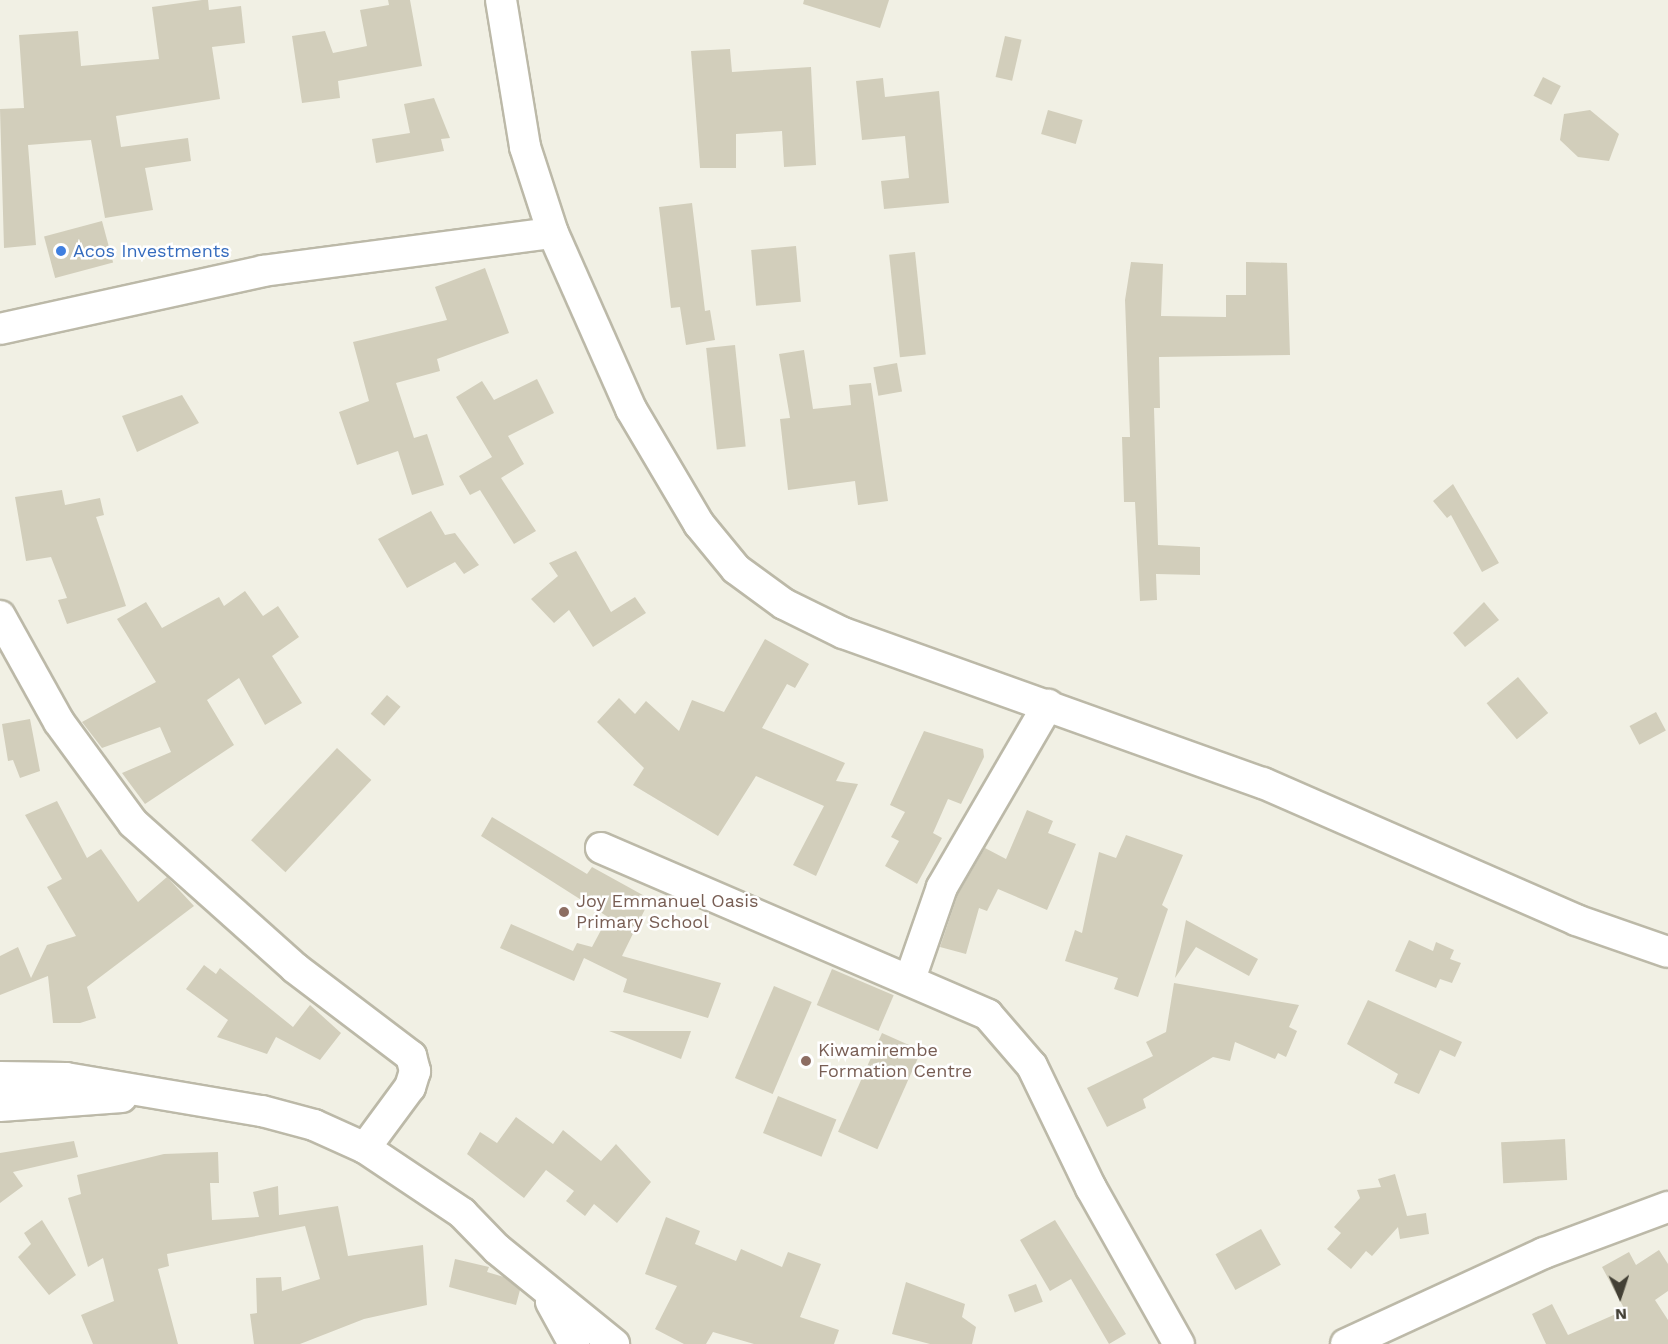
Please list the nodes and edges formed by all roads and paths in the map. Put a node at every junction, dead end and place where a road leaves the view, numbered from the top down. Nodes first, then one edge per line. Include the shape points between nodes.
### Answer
1 (501, 0) edge
2 (553, 233) junction
3 (0, 329) edge
4 (0, 615) edge
5 (1048, 705) junction
6 (602, 848) dead end
7 (1668, 952) edge
8 (910, 979) junction
9 (0, 1077) edge
10 (155, 1093) junction
11 (0, 1106) edge
12 (365, 1148) junction
13 (1668, 1207) edge
14 (543, 1287) junction
15 (574, 1344) edge
16 (614, 1344) edge
17 (1179, 1344) edge
18 (1346, 1344) edge

1 - 2 street via 525,147
2 - 3 street via 263,271
2 - 5 street via 631,409 699,524 736,569 784,604 843,633
4 - 12 street via 59,722 132,823 296,968 411,1056 415,1071 410,1087
5 - 7 street via 1263,783 1576,920
5 - 8 street via 942,887
6 - 8 street
8 - 17 street via 988,1015 1011,1036
9 - 10 street via 66,1078
10 - 11 street
10 - 12 street via 262,1111
12 - 14 street via 462,1213
13 - 18 street via 1515,1265
14 - 15 street
14 - 16 street

